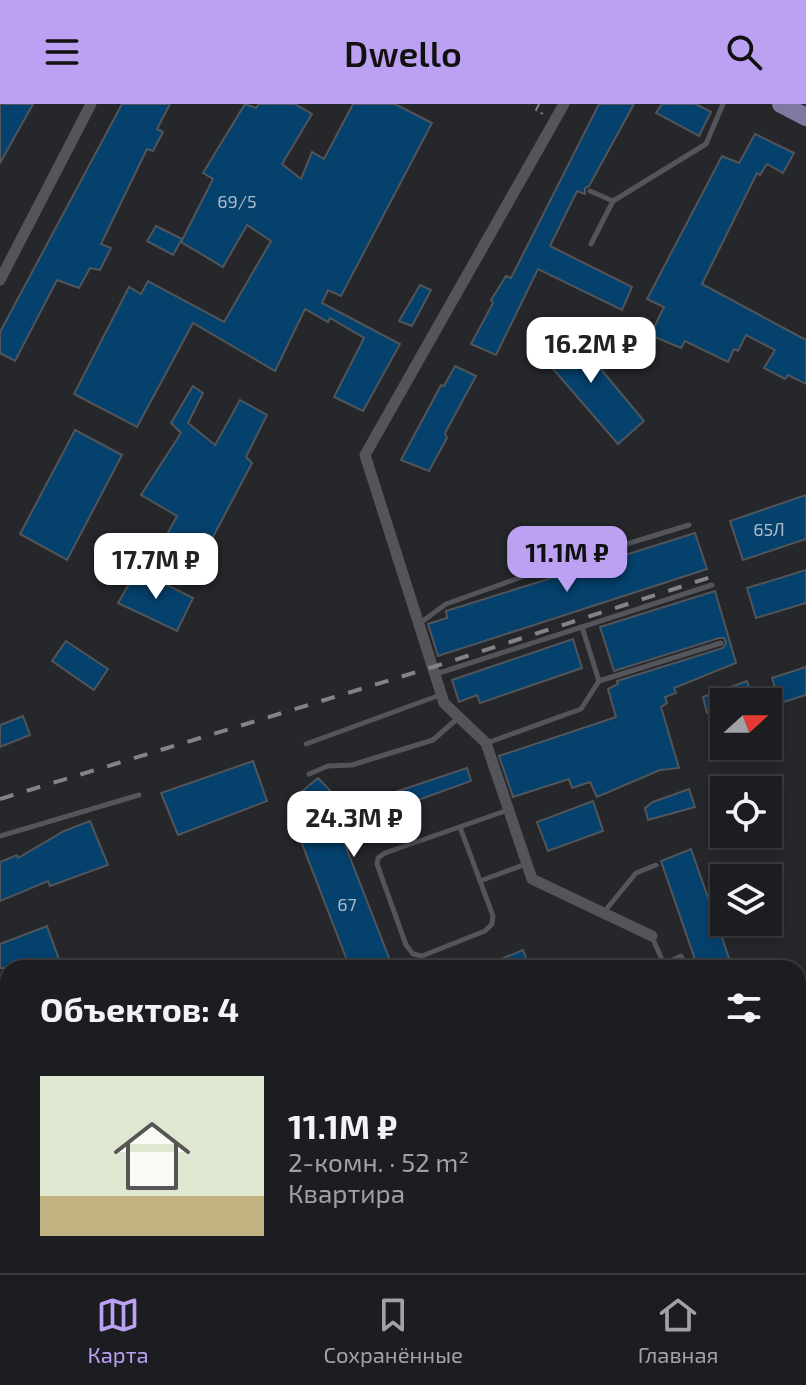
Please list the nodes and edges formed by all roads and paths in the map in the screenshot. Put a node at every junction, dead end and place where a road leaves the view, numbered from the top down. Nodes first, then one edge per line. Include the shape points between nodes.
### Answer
1 (91, 104) edge
2 (564, 104) edge
3 (723, 104) edge
4 (781, 104) edge
5 (806, 117) edge
6 (590, 191) dead end
7 (613, 201) junction
8 (591, 244) dead end
9 (0, 280) edge
10 (689, 525) dead end
11 (712, 585) dead end
12 (419, 623) junction
13 (582, 627) junction
14 (721, 643) dead end
15 (435, 674) junction
16 (599, 681) junction
17 (441, 694) junction
18 (459, 717) junction
19 (486, 743) junction
20 (306, 744) dead end
21 (309, 774) dead end
22 (139, 795) dead end
23 (509, 810) junction
24 (460, 827) junction
25 (0, 836) edge
26 (527, 864) junction
27 (656, 865) dead end
28 (480, 881) junction
29 (604, 913) junction
30 (652, 936) joint
31 (662, 960) edge

1 - 9 street
2 - 12 street via 365,455
3 - 7 lane via 706,144
4 - 5 main road
6 - 7 lane
7 - 8 lane
10 - 12 lane via 446,604
11 - 13 lane
12 - 15 street
13 - 15 lane
13 - 16 lane
14 - 16 lane
15 - 17 street
16 - 19 lane via 581,709
17 - 18 street
17 - 20 lane
18 - 19 street
18 - 21 lane via 433,740
19 - 23 street
22 - 25 lane
23 - 24 lane
23 - 26 street
24 - 28 lane
24 - 28 lane via 378,858 413,954 422,956 492,924
26 - 28 lane
26 - 29 street via 532,879
27 - 29 lane via 636,873
29 - 30 street
30 - 31 lane

